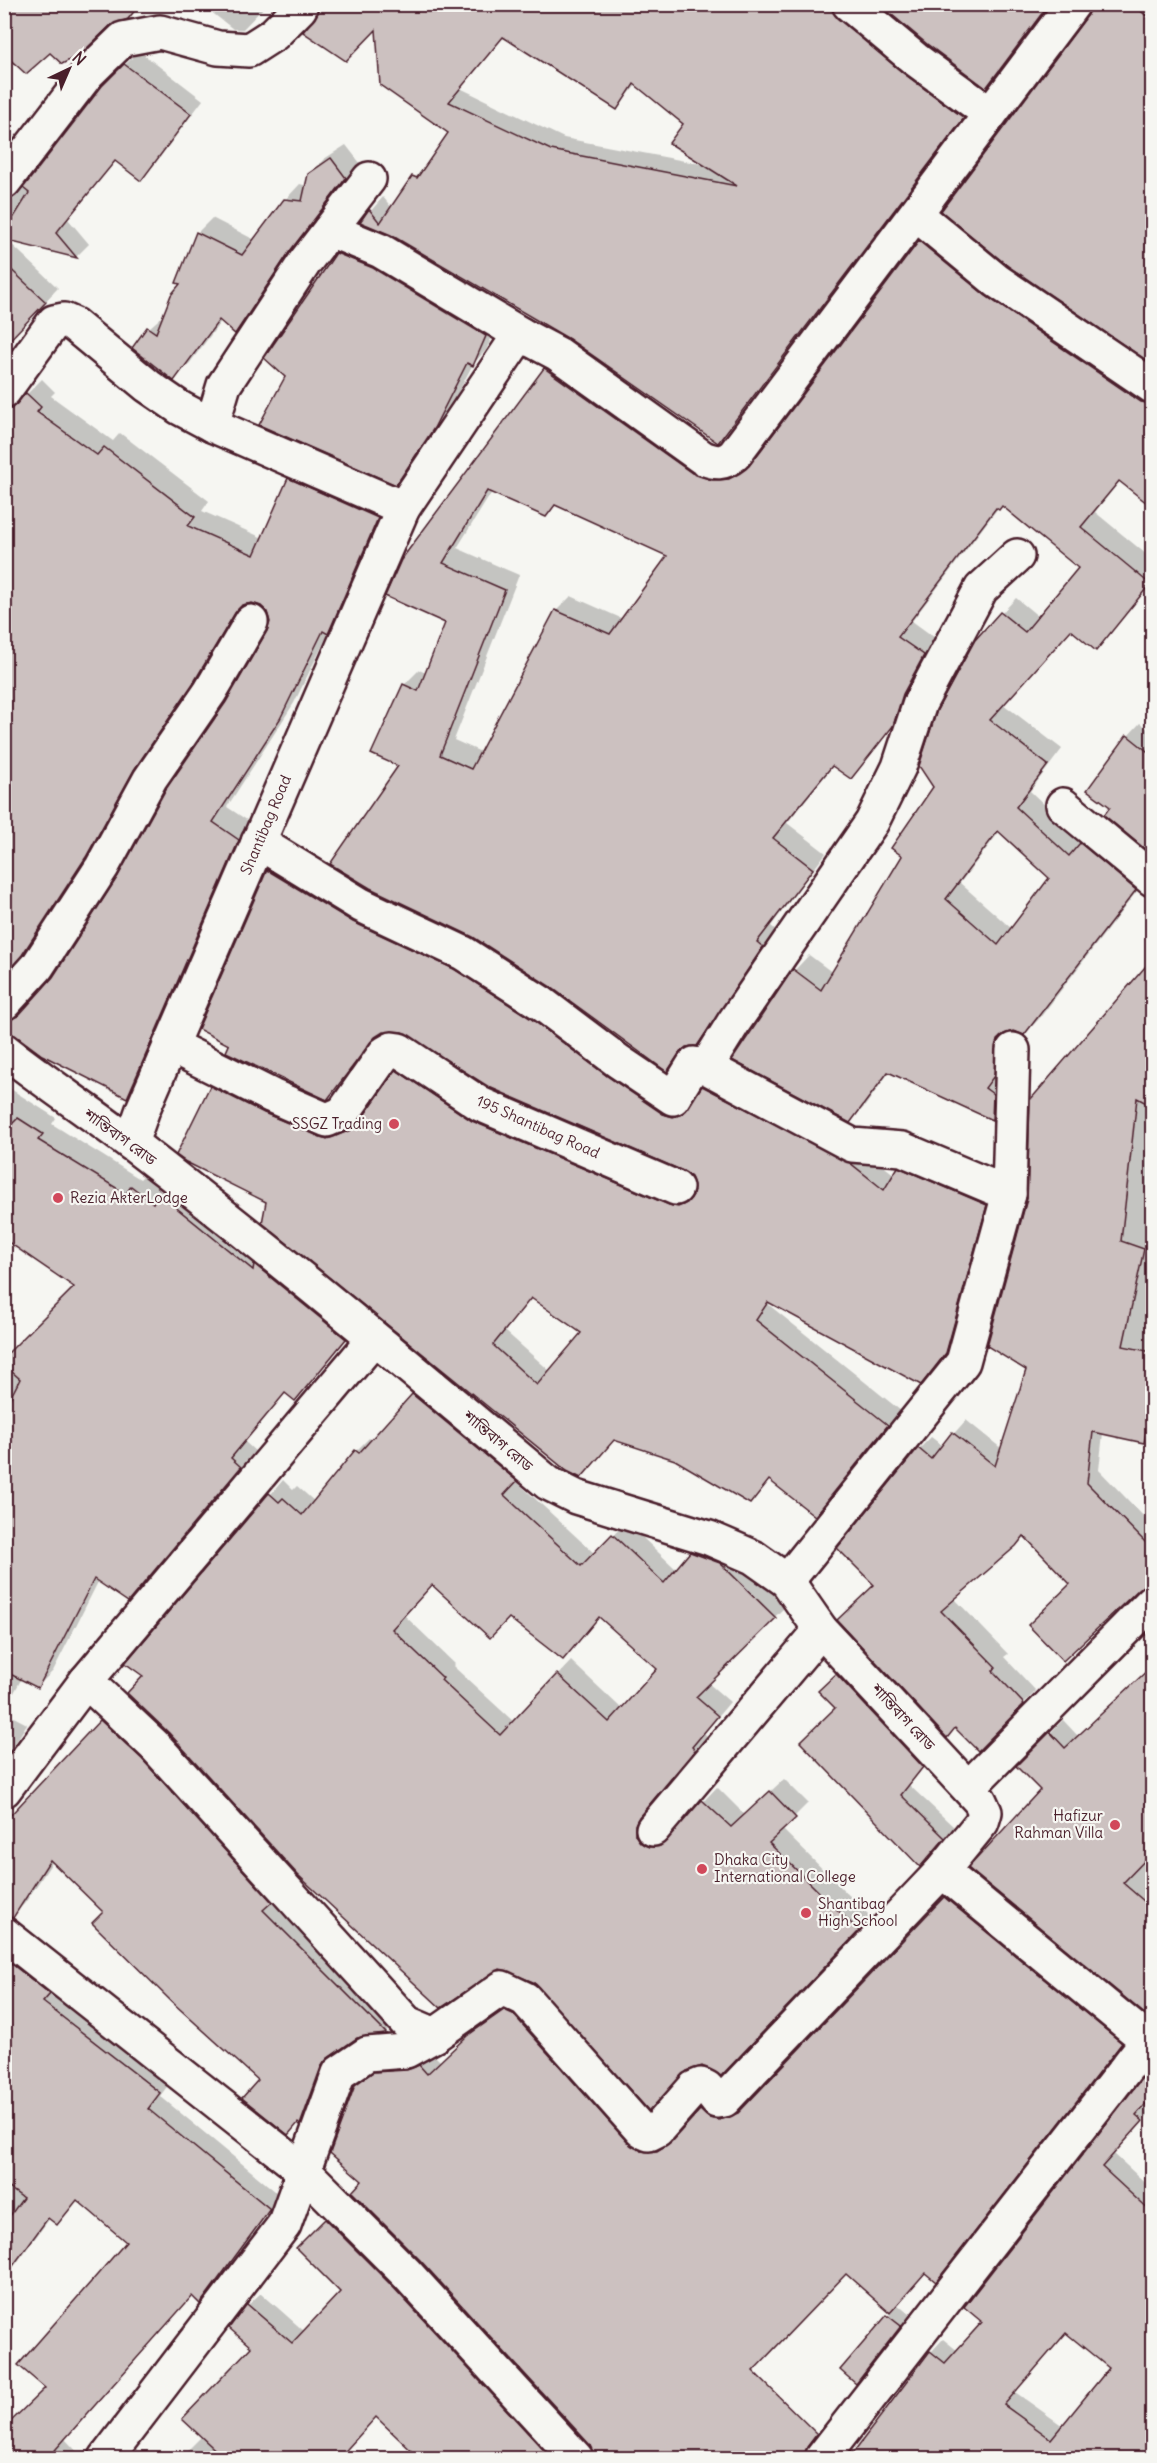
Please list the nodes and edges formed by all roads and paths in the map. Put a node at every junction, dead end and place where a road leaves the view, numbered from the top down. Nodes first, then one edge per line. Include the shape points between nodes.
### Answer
1 (849, 4) edge
2 (1073, 4) edge
3 (300, 8) dead end
4 (990, 114) junction
5 (369, 179) dead end
6 (4, 182) edge
7 (917, 215) junction
8 (330, 230) junction
9 (520, 334) junction
10 (1152, 386) edge
11 (4, 390) edge
12 (212, 425) junction
13 (403, 507) junction
14 (1017, 556) dead end
15 (251, 622) dead end
16 (1063, 805) dead end
17 (258, 842) junction
18 (1152, 879) edge
19 (4, 1003) edge
20 (170, 1045) junction
21 (4, 1050) edge
22 (1013, 1050) dead end
23 (706, 1067) junction
24 (131, 1143) junction
25 (676, 1188) dead end
26 (1010, 1194) junction
27 (374, 1340) junction
28 (787, 1581) junction
29 (1152, 1602) edge
30 (821, 1630) junction
31 (86, 1681) junction
32 (4, 1790) edge
33 (977, 1800) junction
34 (652, 1829) dead end
35 (942, 1871) junction
36 (4, 1934) edge
37 (435, 2035) junction
38 (1150, 2042) edge
39 (304, 2171) junction
40 (107, 2457) edge
41 (576, 2458) edge
42 (822, 2458) edge

1 - 4 street
2 - 4 street
3 - 6 street via 274,34 249,50 218,48 160,32 123,39 88,73
4 - 7 street
5 - 8 street
7 - 9 street via 726,462 703,458 558,354
7 - 10 street via 997,281
8 - 9 street via 381,251
8 - 12 street via 224,385
9 - 13 street, Shantibag Road
11 - 12 street via 54,322 64,320 156,391
12 - 13 street
13 - 17 street, Shantibag Road
14 - 23 street via 981,589 920,703 899,767 872,822
15 - 19 street via 210,692 150,779 102,867 37,967
16 - 18 street
17 - 20 street, Shantibag Road
17 - 23 street via 361,905 463,953 541,1003 673,1098 694,1064
20 - 24 street, Shantibag Road
20 - 25 street, 195 Shantibag Road via 327,1120 343,1113 385,1053 399,1050 480,1104
21 - 24 street, শান্তিবাগ রোড
22 - 26 street
23 - 26 street via 852,1145 902,1149
24 - 27 street, শান্তিবাগ রোড
26 - 28 street via 963,1362
27 - 28 street, শান্তিবাগ রোড via 548,1482 576,1497 709,1538 753,1557
27 - 31 street
28 - 30 street, শান্তিবাগ রোড
29 - 33 street
30 - 33 street, শান্তিবাগ রোড
30 - 34 street
31 - 32 street
31 - 37 street via 155,1746 407,2023
33 - 35 street via 982,1822
35 - 37 street via 724,2100 717,2101 701,2085 694,2088 649,2134 642,2131 525,1999 502,1989
35 - 38 street
36 - 39 street
37 - 39 street via 406,2051 367,2054 339,2073
38 - 42 street
39 - 40 street via 284,2225
39 - 41 street via 406,2273

